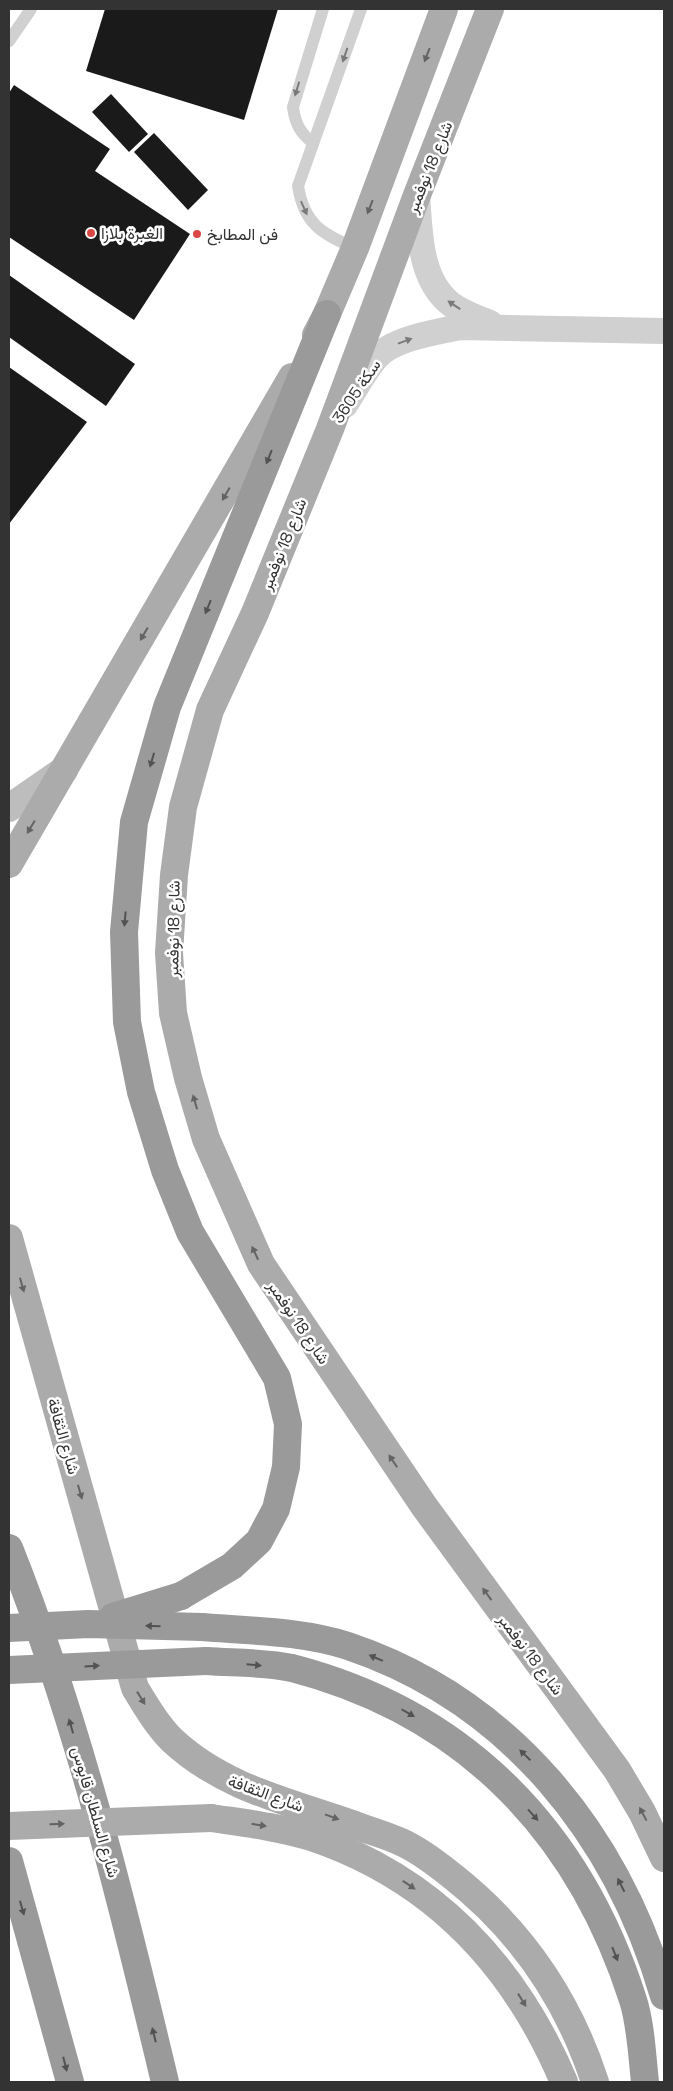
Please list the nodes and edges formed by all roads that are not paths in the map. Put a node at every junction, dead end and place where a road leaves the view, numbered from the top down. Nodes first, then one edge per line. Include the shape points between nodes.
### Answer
1 (31, 9) edge
2 (323, 9) edge
3 (361, 9) edge
4 (444, 9) edge
5 (490, 9) edge
6 (9, 41) edge
7 (313, 143) junction
8 (417, 195) junction
9 (355, 248) junction
10 (327, 314) junction
11 (497, 327) junction
12 (664, 330) edge
13 (330, 429) junction
14 (64, 770) junction
15 (9, 808) edge
16 (9, 864) edge
17 (9, 1238) edge
18 (9, 1548) edge
19 (88, 1624) junction
20 (9, 1628) edge
21 (9, 1670) edge
22 (9, 1826) edge
23 (664, 1858) edge
24 (9, 1861) edge
25 (664, 1996) edge
26 (70, 2082) edge
27 (165, 2082) edge
28 (564, 2082) edge
29 (595, 2082) edge
30 (645, 2082) edge

1 - 6 lane
2 -> 7 lane via 293,107 298,129
3 -> 7 lane
4 -> 9 main road
5 - 8 main road, شارع 18 نوفمبر
7 -> 9 lane via 298,186 301,202 317,228
11 -> 8 street, سكة 3605 via 452,305 431,282 421,244
8 - 13 main road, شارع 18 نوفمبر
9 - 10 main road
10 -> 14 main road
10 -> 19 highway, bridge via 167,707 134,822 124,932 127,1022 141,1092 165,1170 190,1232 277,1378 288,1424 286,1467 276,1509 259,1541 232,1566 181,1596
11 - 12 street, سكة 3605
13 -> 11 street, سكة 3605 via 378,356 400,342 460,326
23 -> 13 main road, شارع 18 نوفمبر via 617,1770 424,1506 261,1264 206,1139 188,1078 174,1013 169,953 183,807 210,710 255,613
14 - 15 street
14 -> 16 main road
17 -> 29 main road, شارع الثقافة via 135,1688 151,1714 194,1759 221,1776 250,1790 401,1842 470,1890 501,1919 552,1985 572,2021
27 -> 18 highway, شارع السلطان قابوس via 123,1904 69,1718
19 - 20 highway, bridge
25 -> 19 highway, bridge via 640,1925 620,1882 589,1829 550,1780 506,1737 457,1700 404,1669 347,1646 287,1633
21 -> 30 highway, bridge via 206,1661 290,1668 349,1685 405,1710 450,1738 504,1783 546,1829 580,1880 608,1936 634,2001
22 -> 28 main road, bridge via 211,1818 278,1828 343,1850 382,1869 438,1906 480,1946 516,1990
24 -> 26 highway

